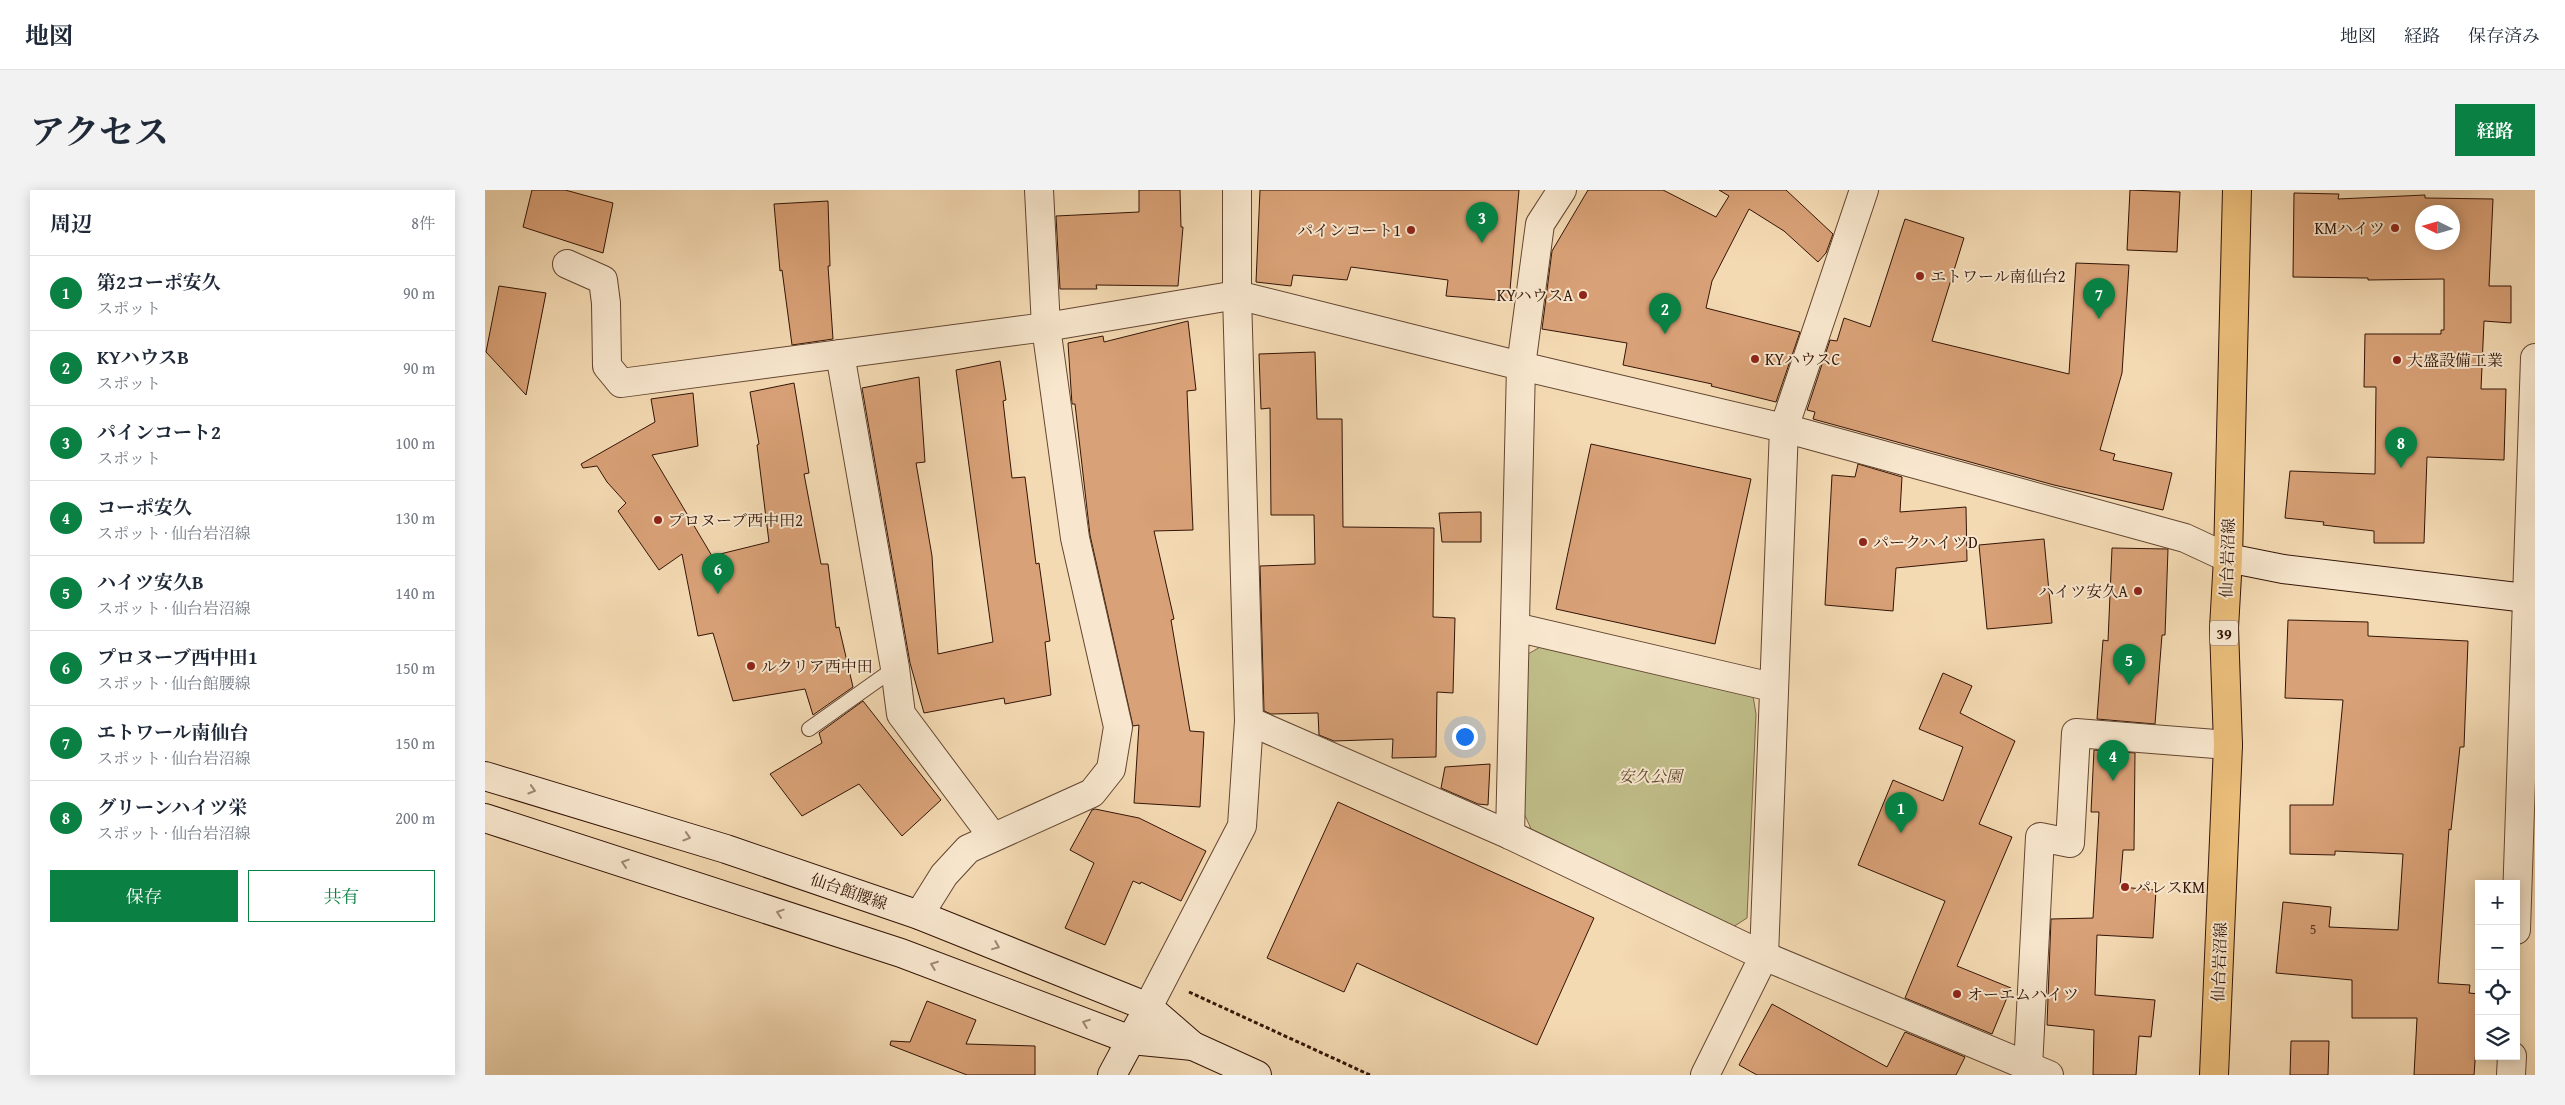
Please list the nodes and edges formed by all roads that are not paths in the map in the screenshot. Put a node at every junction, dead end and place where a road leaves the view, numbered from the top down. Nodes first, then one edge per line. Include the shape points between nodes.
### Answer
1 (1039, 190) edge
2 (1237, 190) edge
3 (1562, 190) edge
4 (1864, 190) edge
5 (2237, 190) edge
6 (567, 264) dead end
7 (1237, 295) junction
8 (1046, 327) junction
9 (840, 354) junction
10 (2535, 358) edge
11 (1521, 366) junction
12 (1783, 428) junction
13 (2228, 558) junction
14 (2531, 599) edge
15 (1515, 627) junction
16 (895, 668) junction
17 (1772, 687) junction
18 (1249, 721) junction
19 (809, 729) dead end
20 (2228, 745) junction
21 (485, 776) edge
22 (485, 818) edge
23 (1510, 836) junction
24 (993, 837) junction
25 (919, 915) junction
26 (2516, 925) edge
27 (1764, 956) junction
28 (1148, 1007) junction
29 (1131, 1040) junction
30 (1193, 1046) junction
31 (2512, 1060) edge
32 (2039, 1071) edge
33 (1113, 1075) edge
34 (1257, 1075) edge
35 (1705, 1075) edge
36 (2215, 1075) edge
37 (2511, 1075) edge

1 - 8 street
2 - 7 street
3 - 11 street via 1540,224
4 - 12 street
5 - 13 main road, 仙台岩沼線 / 39
6 - 9 street via 603,280 607,366 621,383
7 - 8 street
7 - 11 street
7 - 18 street
8 - 9 street
8 - 24 street via 1075,538 1118,727 1111,769 1092,793
9 - 16 street
10 - 14 street
11 - 12 street
11 - 15 street
12 - 13 street via 2185,538
12 - 17 street
13 - 14 street via 2283,569
13 - 20 main road, 仙台岩沼線 / 39 via 2224,628
14 - 26 street
15 - 17 street
15 - 23 street
16 - 19 lane
16 - 24 street via 901,714
17 - 27 street
18 - 23 street
18 - 28 street via 1242,826
20 - 32 street via 2076,733 2070,843 2040,837
20 - 36 main road, 仙台岩沼線 / 39
21 -> 25 street, 仙台館腰線 via 726,849
29 -> 22 street, 仙台館腰線 via 901,952
23 - 27 street
24 - 25 street via 968,850 956,862
25 -> 28 street, 仙台館腰線
27 - 32 street
27 - 35 street
28 - 29 street
28 - 30 street, 仙台館腰線
29 - 30 street, 仙台館腰線
29 - 33 street
30 - 34 street, 仙台館腰線
31 - 37 street

